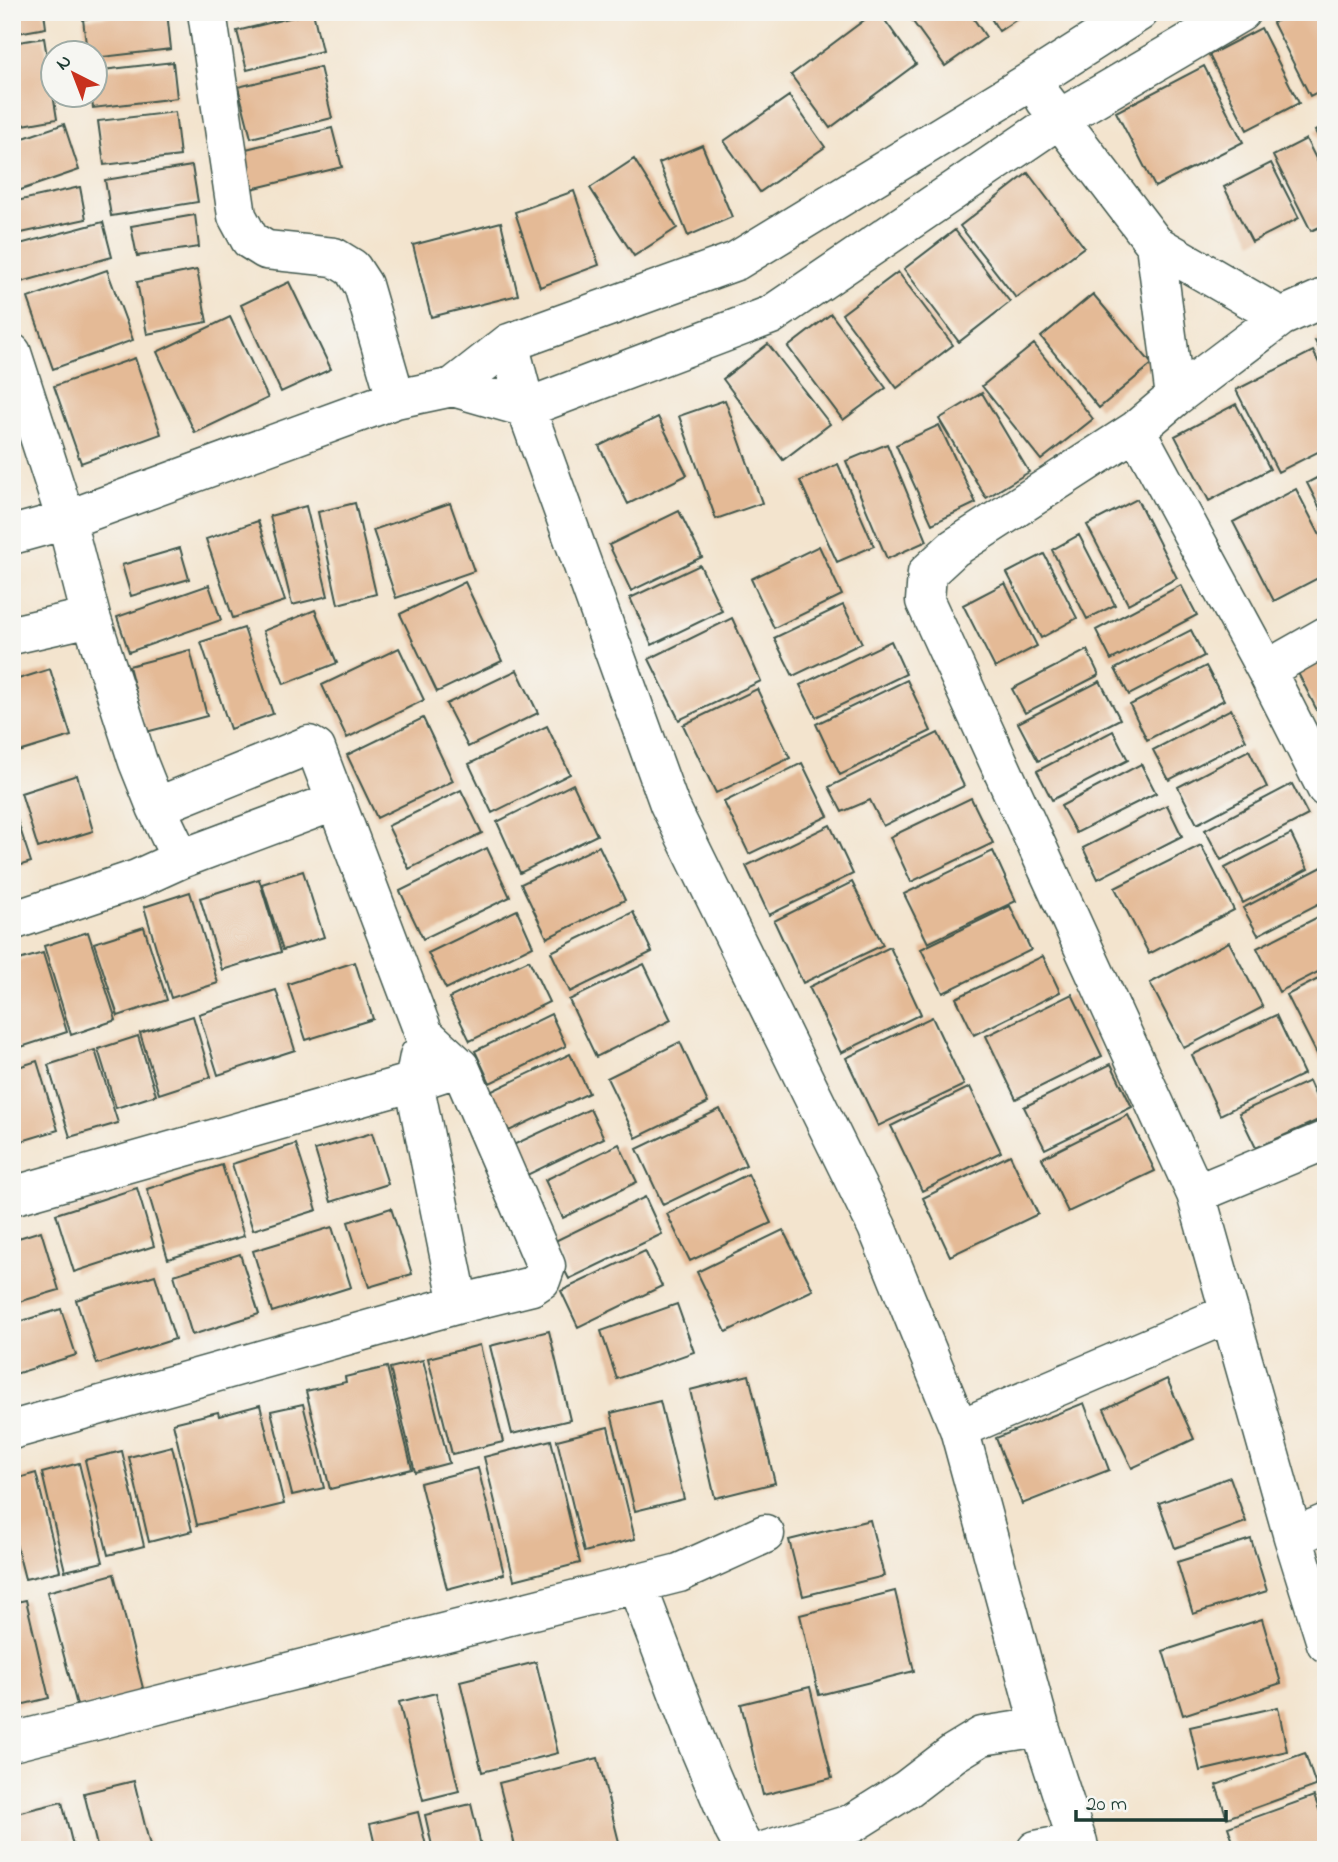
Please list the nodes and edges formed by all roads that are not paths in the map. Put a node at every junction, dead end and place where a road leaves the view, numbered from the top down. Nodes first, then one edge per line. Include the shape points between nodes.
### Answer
1 (207, 12) edge
2 (1139, 12) edge
3 (1241, 12) edge
4 (1031, 81) junction
5 (1059, 119) junction
6 (1155, 244) junction
7 (1326, 297) edge
8 (1281, 317) junction
9 (509, 343) junction
10 (12, 353) edge
11 (453, 387) junction
12 (1175, 397) junction
13 (396, 399) junction
14 (526, 408) junction
15 (1136, 430) junction
16 (66, 520) junction
17 (12, 535) edge
18 (91, 617) junction
19 (12, 635) edge
20 (1326, 636) edge
21 (1266, 670) junction
22 (1326, 788) edge
23 (336, 801) junction
24 (156, 807) junction
25 (181, 859) junction
26 (12, 921) edge
27 (424, 1034) junction
28 (460, 1067) junction
29 (414, 1082) junction
30 (1326, 1140) edge
31 (1196, 1194) junction
32 (12, 1196) edge
33 (460, 1304) junction
34 (1230, 1313) junction
35 (958, 1429) junction
36 (12, 1430) edge
37 (1309, 1530) edge
38 (765, 1534) dead end
39 (636, 1583) junction
40 (1326, 1643) edge
41 (1040, 1727) junction
42 (12, 1742) edge
43 (1079, 1846) edge
44 (745, 1850) edge
45 (767, 1850) edge
46 (1036, 1850) edge

1 - 13 street via 237,216 250,240 266,250 334,257 352,268 363,285
2 - 4 street
3 - 5 street
4 - 5 street
4 - 9 street via 736,261
5 - 6 street
5 - 14 street via 771,315
6 - 8 street
6 - 12 street
7 - 8 street
8 - 12 street
9 - 11 street
9 - 14 street
10 - 16 street
11 - 13 street
11 - 14 street
12 - 15 street
13 - 16 street
14 - 35 street via 669,804 877,1227
15 - 21 street
15 - 31 street via 954,548 927,573 925,601
16 - 17 street
16 - 18 street
18 - 19 street
18 - 24 street
20 - 21 street
21 - 22 street
23 - 24 street via 309,744
23 - 25 street
23 - 27 street
24 - 25 street
25 - 26 street via 137,879
27 - 28 street
27 - 29 street
28 - 29 street
28 - 33 street via 546,1266 541,1280 532,1286
29 - 32 street
29 - 33 street
30 - 31 street
31 - 34 street
33 - 36 street
34 - 35 street
34 - 37 street
35 - 41 street
37 - 40 street
38 - 39 street via 679,1573
39 - 42 street
39 - 44 street via 697,1743
41 - 43 street
41 - 45 street via 982,1736 853,1823
43 - 46 street

